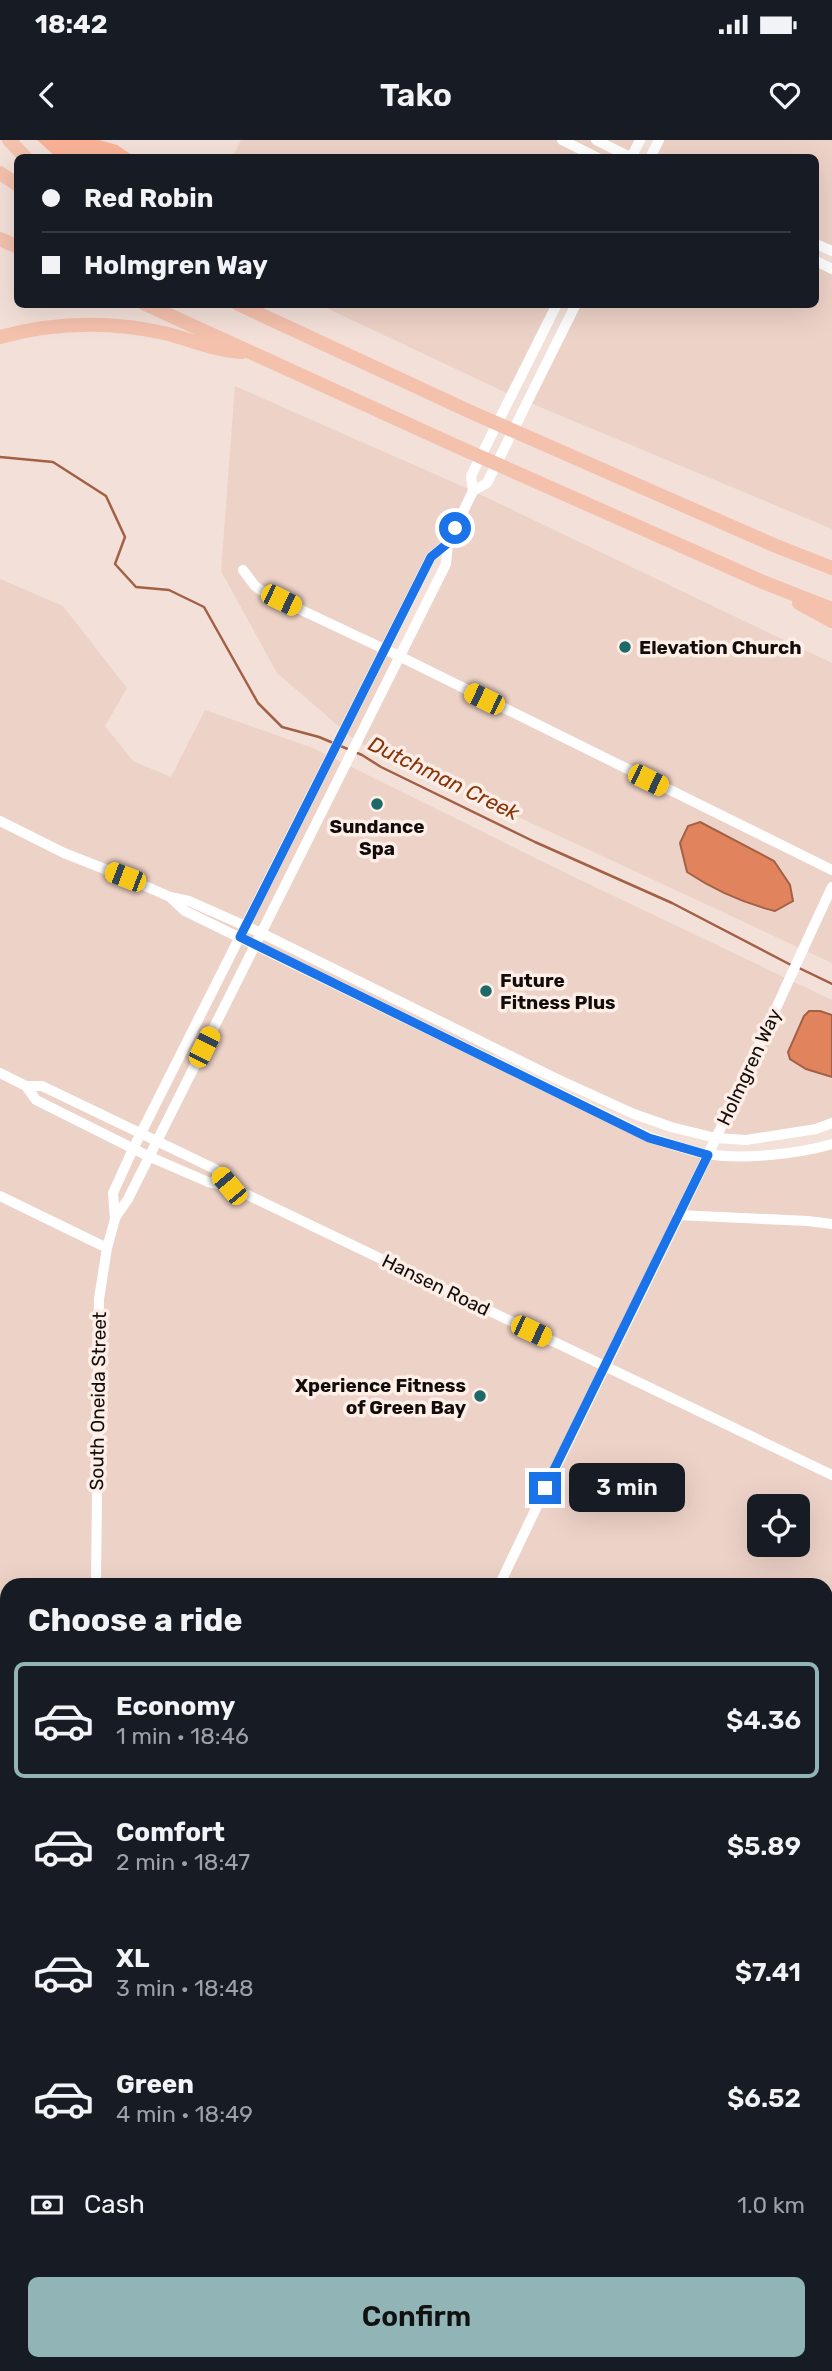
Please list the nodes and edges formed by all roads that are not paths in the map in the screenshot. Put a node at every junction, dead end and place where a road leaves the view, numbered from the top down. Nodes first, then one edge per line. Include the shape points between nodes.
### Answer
1 (9, 140) edge
2 (562, 140) edge
3 (596, 140) edge
4 (22, 154) edge
5 (590, 154) edge
6 (626, 154) edge
7 (154, 308) edge
8 (247, 308) edge
9 (555, 308) edge
10 (574, 308) edge
11 (0, 337) edge
12 (252, 352) junction
13 (473, 491) junction
14 (448, 543) junction
15 (832, 568) edge
16 (243, 570) dead end
17 (774, 587) junction
18 (832, 609) edge
19 (832, 621) edge
20 (385, 649) junction
21 (399, 656) junction
22 (0, 821) edge
23 (832, 870) edge
24 (832, 887) edge
25 (170, 897) junction
26 (246, 926) junction
27 (261, 933) junction
28 (240, 937) junction
29 (255, 944) junction
30 (0, 1073) edge
31 (26, 1086) junction
32 (832, 1124) edge
33 (141, 1134) junction
34 (716, 1138) junction
35 (156, 1141) junction
36 (832, 1144) edge
37 (133, 1149) junction
38 (708, 1155) junction
39 (148, 1156) junction
40 (229, 1186) junction
41 (0, 1196) edge
42 (678, 1215) junction
43 (115, 1219) junction
44 (832, 1224) edge
45 (107, 1248) junction
46 (606, 1367) junction
47 (832, 1475) edge
48 (96, 1578) edge
49 (503, 1578) edge

1 - 4 highway
2 - 5 street
3 - 6 street
7 - 12 highway
8 - 15 highway via 473,413
9 - 13 street, South Oneida Street via 471,476
10 - 13 street, South Oneida Street via 487,483
11 - 12 highway via 54,326 106,324 176,336 218,350
12 - 17 highway
13 - 14 street, South Oneida Street
14 - 20 street, South Oneida Street via 431,557
14 - 21 street, South Oneida Street via 446,564
16 - 20 street via 265,593
17 - 18 highway
17 - 19 highway
20 - 21 street
20 - 26 street, South Oneida Street
21 - 23 street
21 - 27 street, South Oneida Street
22 - 25 street
24 - 34 street, Holmgren Way
25 - 26 street
25 - 28 street via 184,910
26 - 27 street
26 - 28 street, South Oneida Street
27 - 29 street, South Oneida Street
27 - 34 street via 615,1105 671,1128
28 - 29 street
28 - 33 street, South Oneida Street
29 - 35 street, South Oneida Street
29 - 38 street via 649,1138
30 - 31 street, Hansen Road
31 - 33 street, Hansen Road via 42,1086
31 - 37 street, Hansen Road via 36,1100
32 - 34 street via 768,1138
33 - 35 street, Hansen Road
33 - 37 street, South Oneida Street
34 - 38 street, Holmgren Way
35 - 39 street, South Oneida Street
35 - 40 street, Hansen Road via 215,1170
36 - 38 street via 803,1152
37 - 39 street, Hansen Road
37 - 43 street, South Oneida Street via 113,1194
38 - 42 street, Holmgren Way
39 - 40 street, Hansen Road via 208,1182
39 - 43 street, South Oneida Street
40 - 46 street, Hansen Road
41 - 45 street
42 - 44 street
42 - 46 street, Holmgren Way
43 - 45 street, South Oneida Street
45 - 48 street, South Oneida Street via 99,1299
46 - 47 street, Hansen Road
46 - 49 street, Holmgren Way

